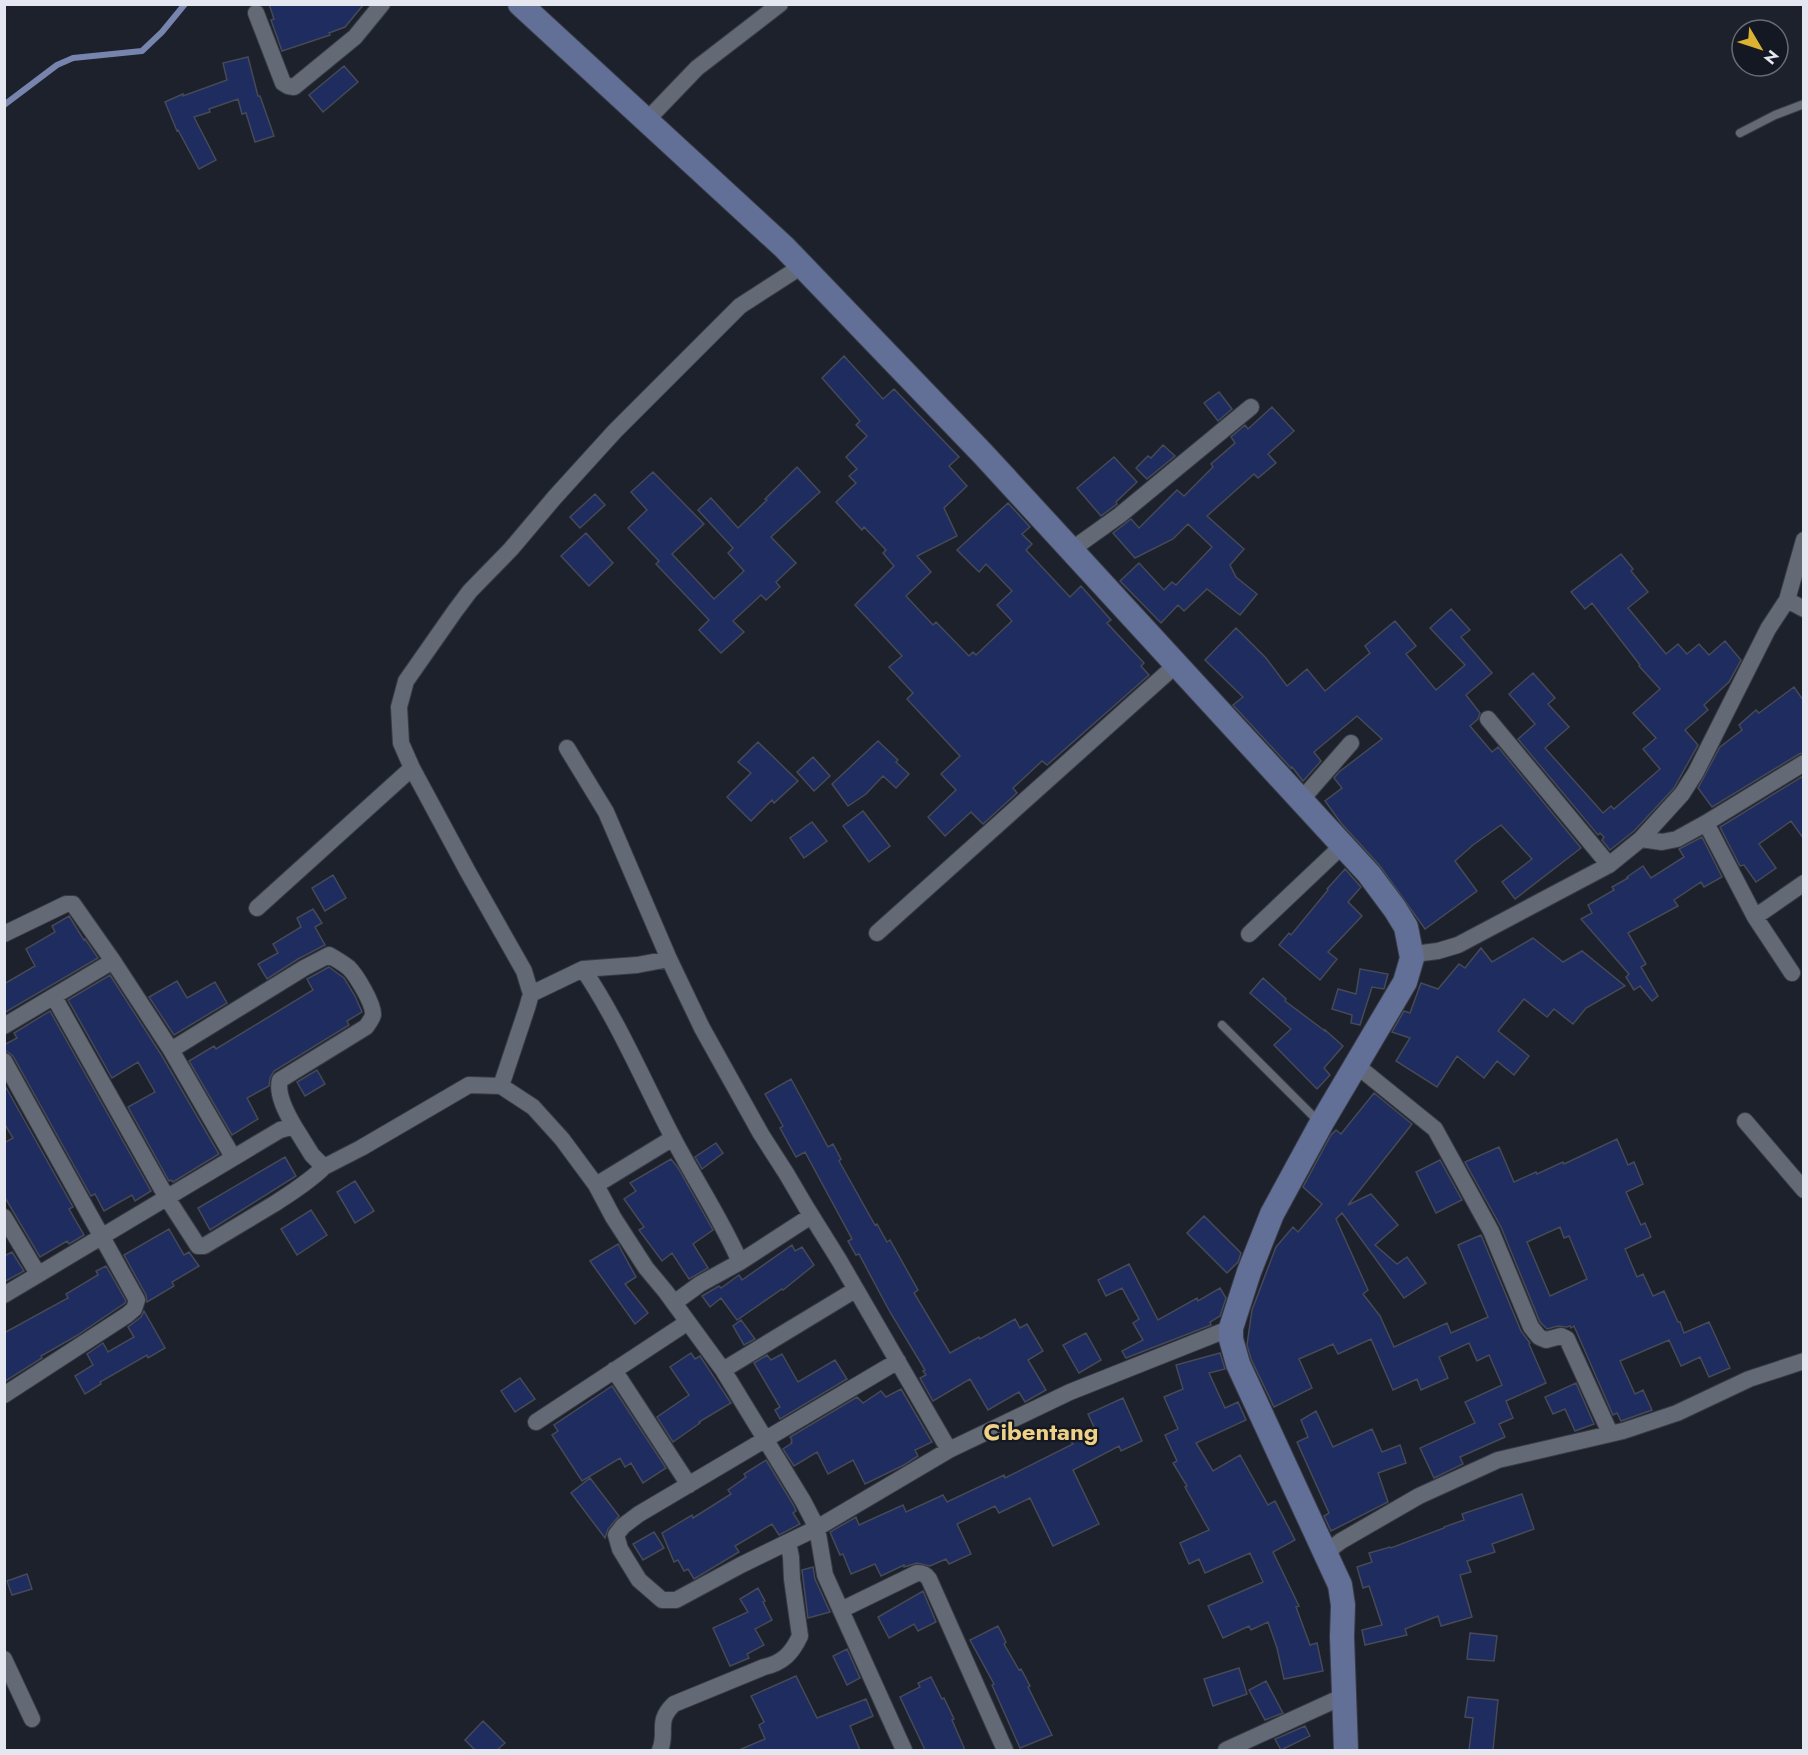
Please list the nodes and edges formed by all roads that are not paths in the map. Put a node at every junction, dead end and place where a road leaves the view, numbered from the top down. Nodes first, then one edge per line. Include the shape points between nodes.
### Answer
1 (382, 4) edge
2 (520, 4) edge
3 (780, 4) edge
4 (256, 14) dead end
5 (1803, 104) edge
6 (647, 120) junction
7 (1740, 133) dead end
8 (802, 266) junction
9 (1251, 407) dead end
10 (1803, 540) edge
11 (1071, 550) junction
12 (1787, 600) junction
13 (1803, 609) edge
14 (1177, 664) junction
15 (1488, 719) dead end
16 (1351, 742) dead end
17 (567, 748) dead end
18 (1803, 763) edge
19 (412, 768) junction
20 (1302, 799) junction
21 (1706, 823) junction
22 (1641, 839) junction
23 (1343, 845) junction
24 (1609, 865) junction
25 (1803, 883) edge
26 (257, 908) dead end
27 (1755, 917) junction
28 (877, 933) dead end
29 (4, 934) edge
30 (1249, 934) dead end
31 (1412, 958) junction
32 (669, 959) junction
33 (113, 961) junction
34 (583, 969) junction
35 (1792, 973) dead end
36 (531, 994) junction
37 (54, 997) junction
38 (1222, 1025) dead end
39 (4, 1026) edge
40 (171, 1050) junction
41 (4, 1061) edge
42 (1356, 1065) junction
43 (501, 1086) junction
44 (1745, 1121) dead end
45 (1321, 1124) junction
46 (294, 1126) junction
47 (673, 1138) junction
48 (233, 1157) junction
49 (324, 1167) junction
50 (596, 1185) junction
51 (1803, 1190) edge
52 (167, 1198) junction
53 (811, 1216) junction
54 (4, 1217) edge
55 (102, 1237) junction
56 (740, 1262) junction
57 (38, 1274) junction
58 (855, 1290) junction
59 (4, 1295) edge
60 (674, 1303) junction
61 (688, 1322) junction
62 (1231, 1328) junction
63 (898, 1361) junction
64 (1803, 1361) edge
65 (614, 1370) junction
66 (723, 1370) junction
67 (4, 1395) edge
68 (536, 1422) dead end
69 (1610, 1433) junction
70 (766, 1440) junction
71 (949, 1450) junction
72 (689, 1485) junction
73 (817, 1528) junction
74 (788, 1542) junction
75 (1324, 1554) junction
76 (841, 1610) junction
77 (4, 1659) edge
78 (1344, 1696) junction
79 (32, 1719) dead end
80 (660, 1750) edge
81 (904, 1750) edge
82 (1005, 1750) edge
83 (1226, 1750) edge
84 (1346, 1750) edge

1 - 4 street via 355,37 294,87 283,83
2 - 6 street
3 - 6 street via 697,68
5 - 7 lane
6 - 8 street
8 - 11 street
8 - 19 street via 740,306 684,361 615,431 455,611 406,681 399,707 401,743
9 - 11 street via 1120,515
10 - 12 street
11 - 14 street
12 - 13 street
12 - 22 street via 1768,629 1696,772 1682,794
14 - 20 street
14 - 28 street
15 - 24 street
16 - 20 street
17 - 32 street via 606,812
18 - 21 street
19 - 26 street
19 - 36 street via 524,971
20 - 23 street
21 - 22 street via 1670,842
21 - 27 street
22 - 24 street
23 - 30 street
23 - 31 street via 1406,927
24 - 31 street via 1458,945
25 - 27 street
27 - 35 street
29 - 33 street via 70,903
31 - 42 street via 1405,982
32 - 34 street
32 - 53 street via 723,1067
33 - 37 street
33 - 40 street
34 - 36 street
34 - 47 street
36 - 43 street
37 - 39 street
37 - 52 street
38 - 45 lane
40 - 46 street via 304,968 329,955 339,960 364,990 373,1016 366,1027 280,1080 279,1088
40 - 48 street
41 - 55 street
42 - 45 street
42 - 69 street via 1435,1130 1491,1231 1531,1327 1543,1340 1561,1336 1567,1339
43 - 49 street via 469,1085
43 - 50 street via 533,1107
44 - 51 street
45 - 62 street via 1272,1214
46 - 48 street
46 - 49 street
47 - 50 street
47 - 56 street
48 - 52 street
49 - 52 street via 293,1192 201,1247
50 - 60 street via 641,1260
52 - 55 street
53 - 56 street
53 - 58 street
54 - 57 street
55 - 57 street
55 - 67 street via 134,1293 134,1309
56 - 60 street
57 - 59 street
58 - 63 street
58 - 66 street
60 - 61 street
61 - 65 street
61 - 66 street
62 - 71 street via 1070,1392
62 - 75 street via 1238,1364
63 - 70 street
63 - 71 street
64 - 69 street via 1749,1379 1677,1413
65 - 68 street
65 - 72 street
66 - 70 street
69 - 75 street via 1498,1460 1419,1496
70 - 72 street
70 - 73 street
71 - 73 street
72 - 74 street via 639,1514 616,1535 639,1580 662,1600 676,1600
73 - 74 street
73 - 76 street via 825,1575
74 - 80 street via 800,1636 796,1645 777,1664 674,1704 663,1718
75 - 78 street via 1340,1585 1343,1605
76 - 81 street
76 - 82 street via 917,1573 927,1576
77 - 79 street
78 - 83 street
78 - 84 street

